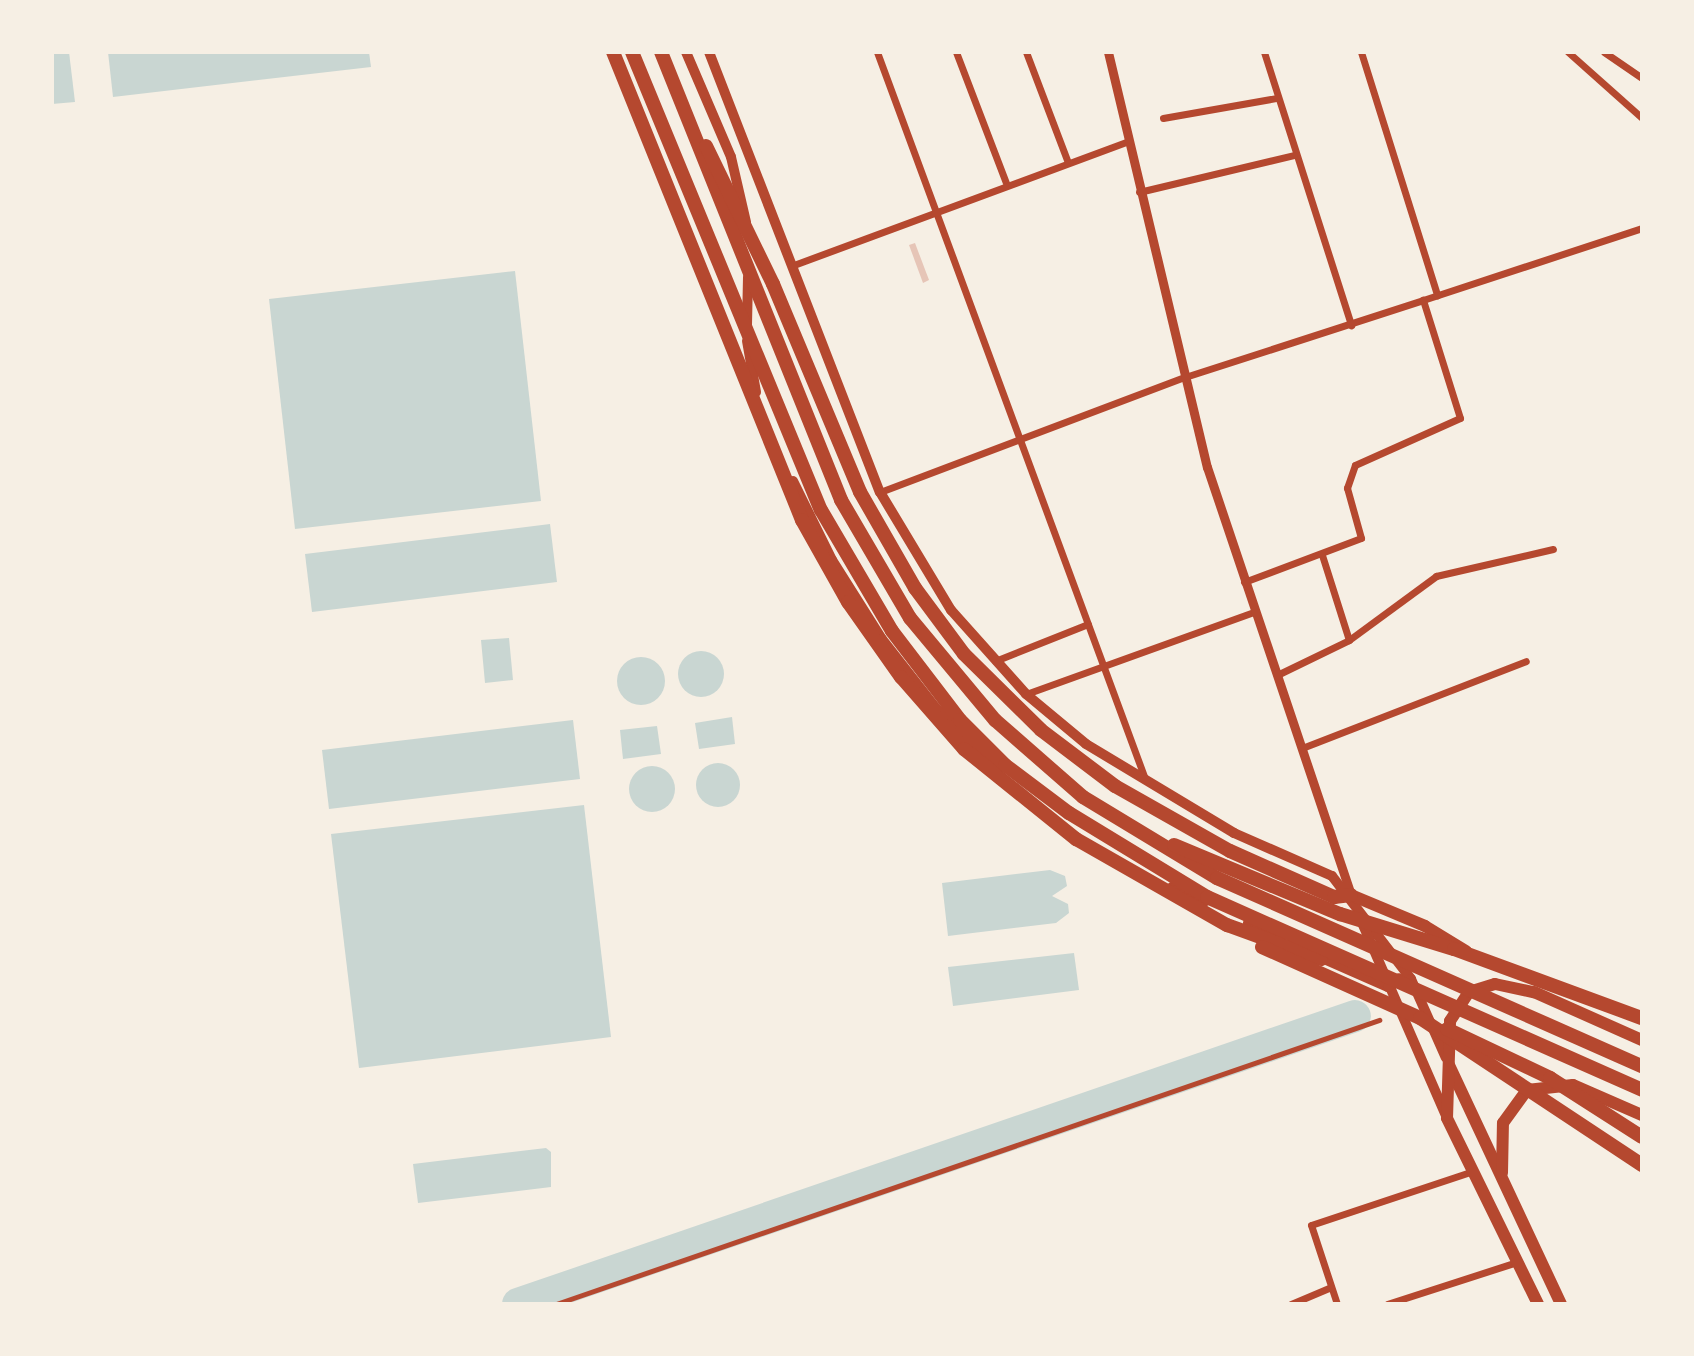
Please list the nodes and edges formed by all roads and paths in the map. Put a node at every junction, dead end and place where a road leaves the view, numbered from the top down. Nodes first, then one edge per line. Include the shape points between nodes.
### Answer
1 (613, 52) edge
2 (632, 52) edge
3 (661, 52) edge
4 (686, 52) edge
5 (709, 52) edge
6 (877, 52) edge
7 (956, 52) edge
8 (1026, 52) edge
9 (1108, 52) edge
10 (1264, 52) edge
11 (1361, 52) edge
12 (1568, 52) edge
13 (1604, 52) edge
14 (1642, 78) edge
15 (676, 91) junction
16 (1277, 98) junction
17 (1163, 118) dead end
18 (1642, 118) edge
19 (1127, 142) junction
20 (1294, 155) junction
21 (1067, 160) junction
22 (1006, 183) junction
23 (1139, 192) junction
24 (936, 210) junction
25 (1642, 228) edge
26 (791, 266) junction
27 (1437, 295) junction
28 (1423, 300) junction
29 (1351, 325) junction
30 (1185, 377) junction
31 (1020, 436) junction
32 (880, 492) junction
33 (1553, 549) dead end
34 (1322, 555) junction
35 (1244, 582) junction
36 (1254, 612) junction
37 (1088, 624) junction
38 (1349, 640) junction
39 (995, 661) junction
40 (1526, 661) dead end
41 (1104, 665) junction
42 (1277, 675) junction
43 (1026, 694) junction
44 (1302, 748) junction
45 (1005, 765) junction
46 (1146, 781) junction
47 (1122, 823) junction
48 (1351, 895) junction
49 (1332, 963) junction
50 (1402, 964) junction
51 (1388, 987) junction
52 (1534, 992) junction
53 (1420, 1018) junction
54 (1642, 1018) edge
55 (1379, 1020) dead end
56 (1642, 1040) edge
57 (1446, 1058) junction
58 (1642, 1066) edge
59 (1642, 1090) edge
60 (1642, 1115) edge
61 (1447, 1118) junction
62 (1642, 1137) edge
63 (1642, 1165) edge
64 (1473, 1171) junction
65 (1503, 1180) junction
66 (1517, 1262) junction
67 (1331, 1287) junction
68 (556, 1304) edge
69 (1291, 1304) edge
70 (1337, 1304) edge
71 (1387, 1304) edge
72 (1538, 1304) edge
73 (1561, 1304) edge

1 - 49 highway via 782,476 824,562 866,629 932,714 1002,783 1076,839 1227,925
2 - 45 highway via 801,468 842,552 934,688
3 - 15 highway
4 - 49 main road via 743,198 748,241 746,337 762,413 832,560 882,639 936,708 1059,820 1126,866
5 - 26 main road
6 - 24 street
7 - 22 street
8 - 21 street
9 - 19 street
10 - 16 street
11 - 27 street
12 - 18 street
13 - 14 street
15 - 47 highway via 821,459 885,580 944,663 995,720 1054,774
15 - 48 highway via 746,225 860,492 915,588 975,666 1041,730 1115,786 1230,851 1334,897
16 - 17 street
16 - 20 street
19 - 21 street
19 - 23 street
20 - 23 street
20 - 29 street
21 - 22 street
22 - 24 street
23 - 30 street
24 - 26 street
24 - 31 street
25 - 27 street
26 - 32 main road
27 - 28 street
28 - 29 street
28 - 34 street via 1460,418 1355,465 1347,488 1361,538
29 - 30 street
30 - 31 street
30 - 35 street
31 - 32 street
31 - 37 street
32 - 39 main road via 913,554
33 - 38 street via 1436,576
34 - 35 street
34 - 38 street
35 - 36 street
36 - 41 street
36 - 42 street
37 - 39 street
37 - 41 street
38 - 42 street
39 - 43 main road
40 - 44 street
41 - 43 street
41 - 46 street
42 - 44 street
43 - 46 main road via 1086,744
44 - 48 street
45 - 53 highway via 1062,822 1131,870 1259,945
45 - 59 highway via 1137,859 1207,897
46 - 48 main road via 1234,833 1332,876
47 - 54 highway via 1340,914 1454,949
47 - 58 highway via 1217,878
48 - 50 main road
48 - 51 main road
48 - 52 highway via 1425,926
49 - 51 main road
50 - 51 main road via 1399,977
50 - 57 main road
51 - 61 main road
52 - 56 highway
52 - 57 highway via 1495,984 1469,992 1450,1021
53 - 62 highway via 1550,1078
53 - 63 highway
55 - 68 street
57 - 61 highway
57 - 65 highway
60 - 65 highway via 1557,1083 1527,1090 1510,1109 1501,1139
61 - 64 highway
64 - 66 highway
64 - 67 street via 1311,1225
65 - 73 highway
66 - 71 street
66 - 72 highway
67 - 69 street
67 - 70 street

